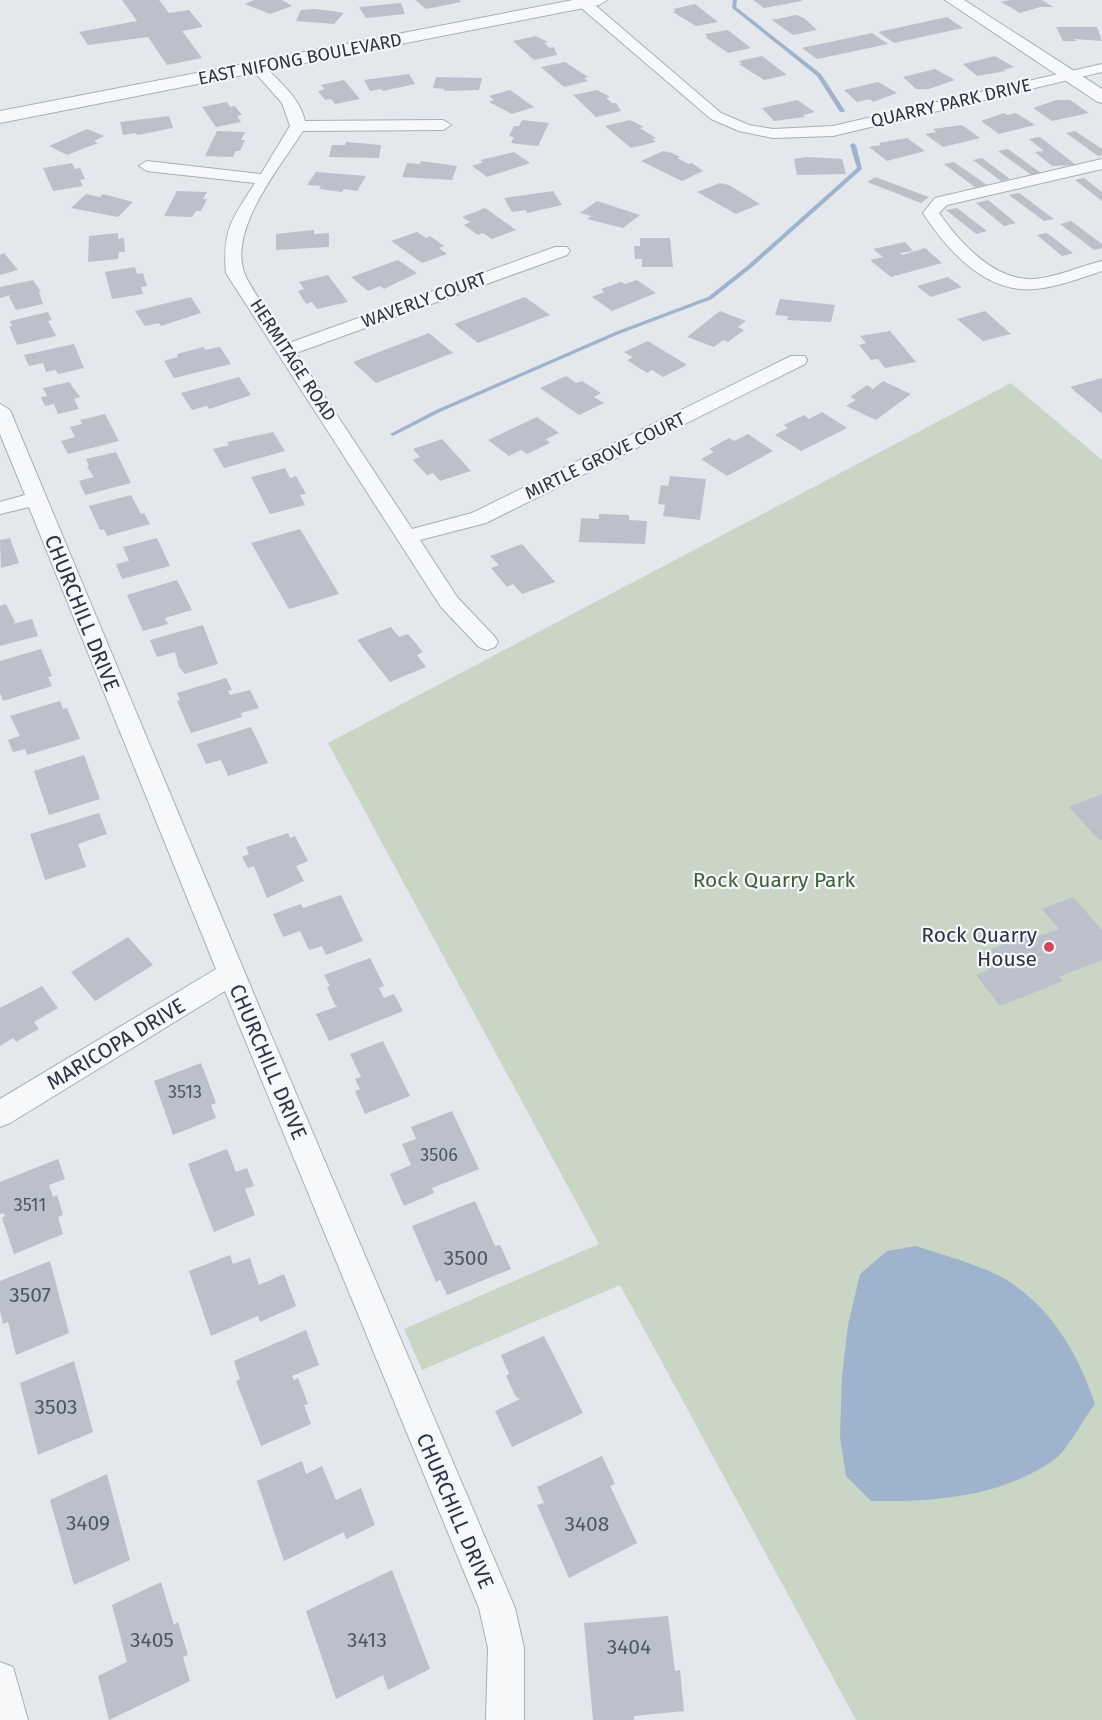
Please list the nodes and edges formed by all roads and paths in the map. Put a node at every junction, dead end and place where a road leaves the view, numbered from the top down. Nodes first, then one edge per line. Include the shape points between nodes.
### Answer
1 (953, 0) edge
2 (592, 1) edge
3 (258, 68) junction
4 (1102, 68) edge
5 (1069, 75) junction
6 (1102, 97) edge
7 (0, 117) edge
8 (443, 125) dead end
9 (298, 126) junction
10 (1102, 164) edge
11 (147, 166) dead end
12 (265, 179) junction
13 (561, 251) dead end
14 (1102, 266) edge
15 (286, 350) junction
16 (798, 360) dead end
17 (0, 410) edge
18 (35, 499) junction
19 (0, 508) edge
20 (407, 537) junction
21 (487, 642) dead end
22 (231, 974) junction
23 (0, 1114) edge
24 (0, 1680) edge
25 (9, 1720) edge
26 (505, 1720) edge

1 - 5 street
2 - 3 street, EAST NIFONG BOULEVARD
2 - 5 street, QUARRY PARK DRIVE via 716,116 732,126 772,134 833,131
3 - 7 street, EAST NIFONG BOULEVARD
3 - 9 street via 291,104 298,115
4 - 5 street, QUARRY PARK DRIVE
5 - 6 street
8 - 9 street
9 - 12 street, HERMITAGE ROAD
10 - 14 street via 941,201 931,213 944,233 993,276 1032,284
11 - 12 street
12 - 15 street, HERMITAGE ROAD via 238,223 232,246 236,273
13 - 15 street, WAVERLY COURT
15 - 20 street, HERMITAGE ROAD
16 - 20 street, MIRTLE GROVE COURT via 479,518
17 - 18 street, CHURCHILL DRIVE
18 - 19 street
18 - 22 street, CHURCHILL DRIVE
20 - 21 street, HERMITAGE ROAD via 449,602
22 - 23 street, MARICOPA DRIVE
22 - 26 street, CHURCHILL DRIVE via 496,1608 506,1648
24 - 25 street

